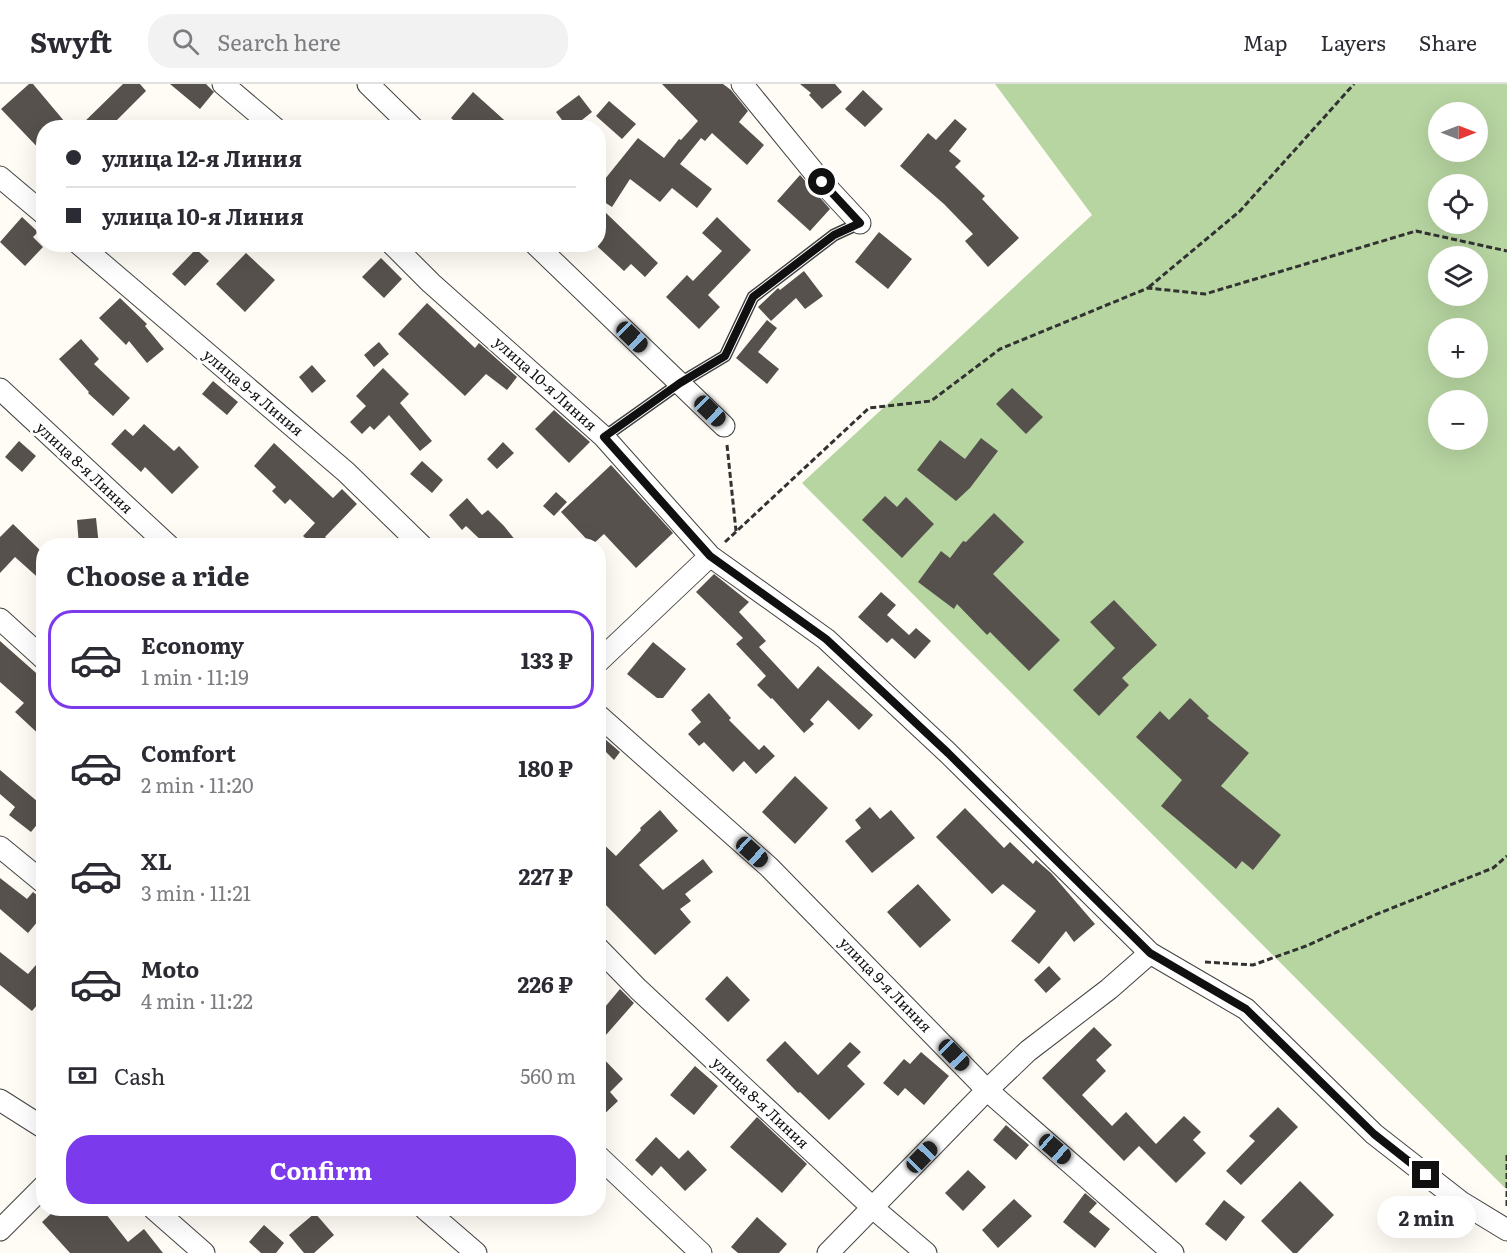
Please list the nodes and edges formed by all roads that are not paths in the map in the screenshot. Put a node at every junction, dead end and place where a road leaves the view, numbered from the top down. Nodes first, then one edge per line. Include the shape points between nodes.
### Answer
1 (224, 84) edge
2 (368, 84) edge
3 (742, 84) edge
4 (265, 120) edge
5 (405, 120) edge
6 (0, 177) edge
7 (36, 207) edge
8 (860, 223) joint
9 (88, 252) edge
10 (400, 252) edge
11 (543, 252) edge
12 (680, 383) junction
13 (0, 389) edge
14 (724, 426) road end
15 (604, 437) junction
16 (160, 538) edge
17 (414, 538) edge
18 (710, 556) junction
19 (0, 619) edge
20 (36, 652) edge
21 (606, 654) edge
22 (606, 722) edge
23 (0, 847) edge
24 (36, 876) edge
25 (1150, 953) junction
26 (606, 956) edge
27 (987, 1090) junction
28 (0, 1100) edge
29 (36, 1123) edge
30 (606, 1164) edge
31 (36, 1194) edge
32 (873, 1208) junction
33 (162, 1216) edge
34 (433, 1216) edge
35 (0, 1230) edge
36 (1507, 1230) edge
37 (204, 1253) edge
38 (477, 1253) edge
39 (701, 1253) edge
40 (828, 1253) edge
41 (926, 1253) edge
42 (1173, 1253) edge

1 - 4 street
2 - 5 street
3 - 8 street
6 - 7 street
8 - 12 lane via 834,235 753,297 725,356
9 - 17 street, улица 9-я Линия via 346,472
10 - 15 street, улица 10-я Линия
11 - 12 street
12 - 14 street
12 - 15 lane
13 - 16 street, улица 8-я Линия
15 - 18 street, улица 10-я Линия
18 - 21 street
18 - 25 street, улица 10-я Линия via 826,639 948,753
19 - 20 street
22 - 27 street, улица 9-я Линия via 769,867
23 - 24 street
25 - 27 street via 1028,1051
25 - 36 street, улица 10-я Линия via 1246,1009 1374,1134 1461,1202
26 - 32 street, улица 8-я Линия
27 - 32 street
27 - 42 street, улица 9-я Линия
28 - 29 street
30 - 39 street
31 - 35 street
32 - 40 street
32 - 41 street, улица 8-я Линия
33 - 37 street
34 - 38 street

